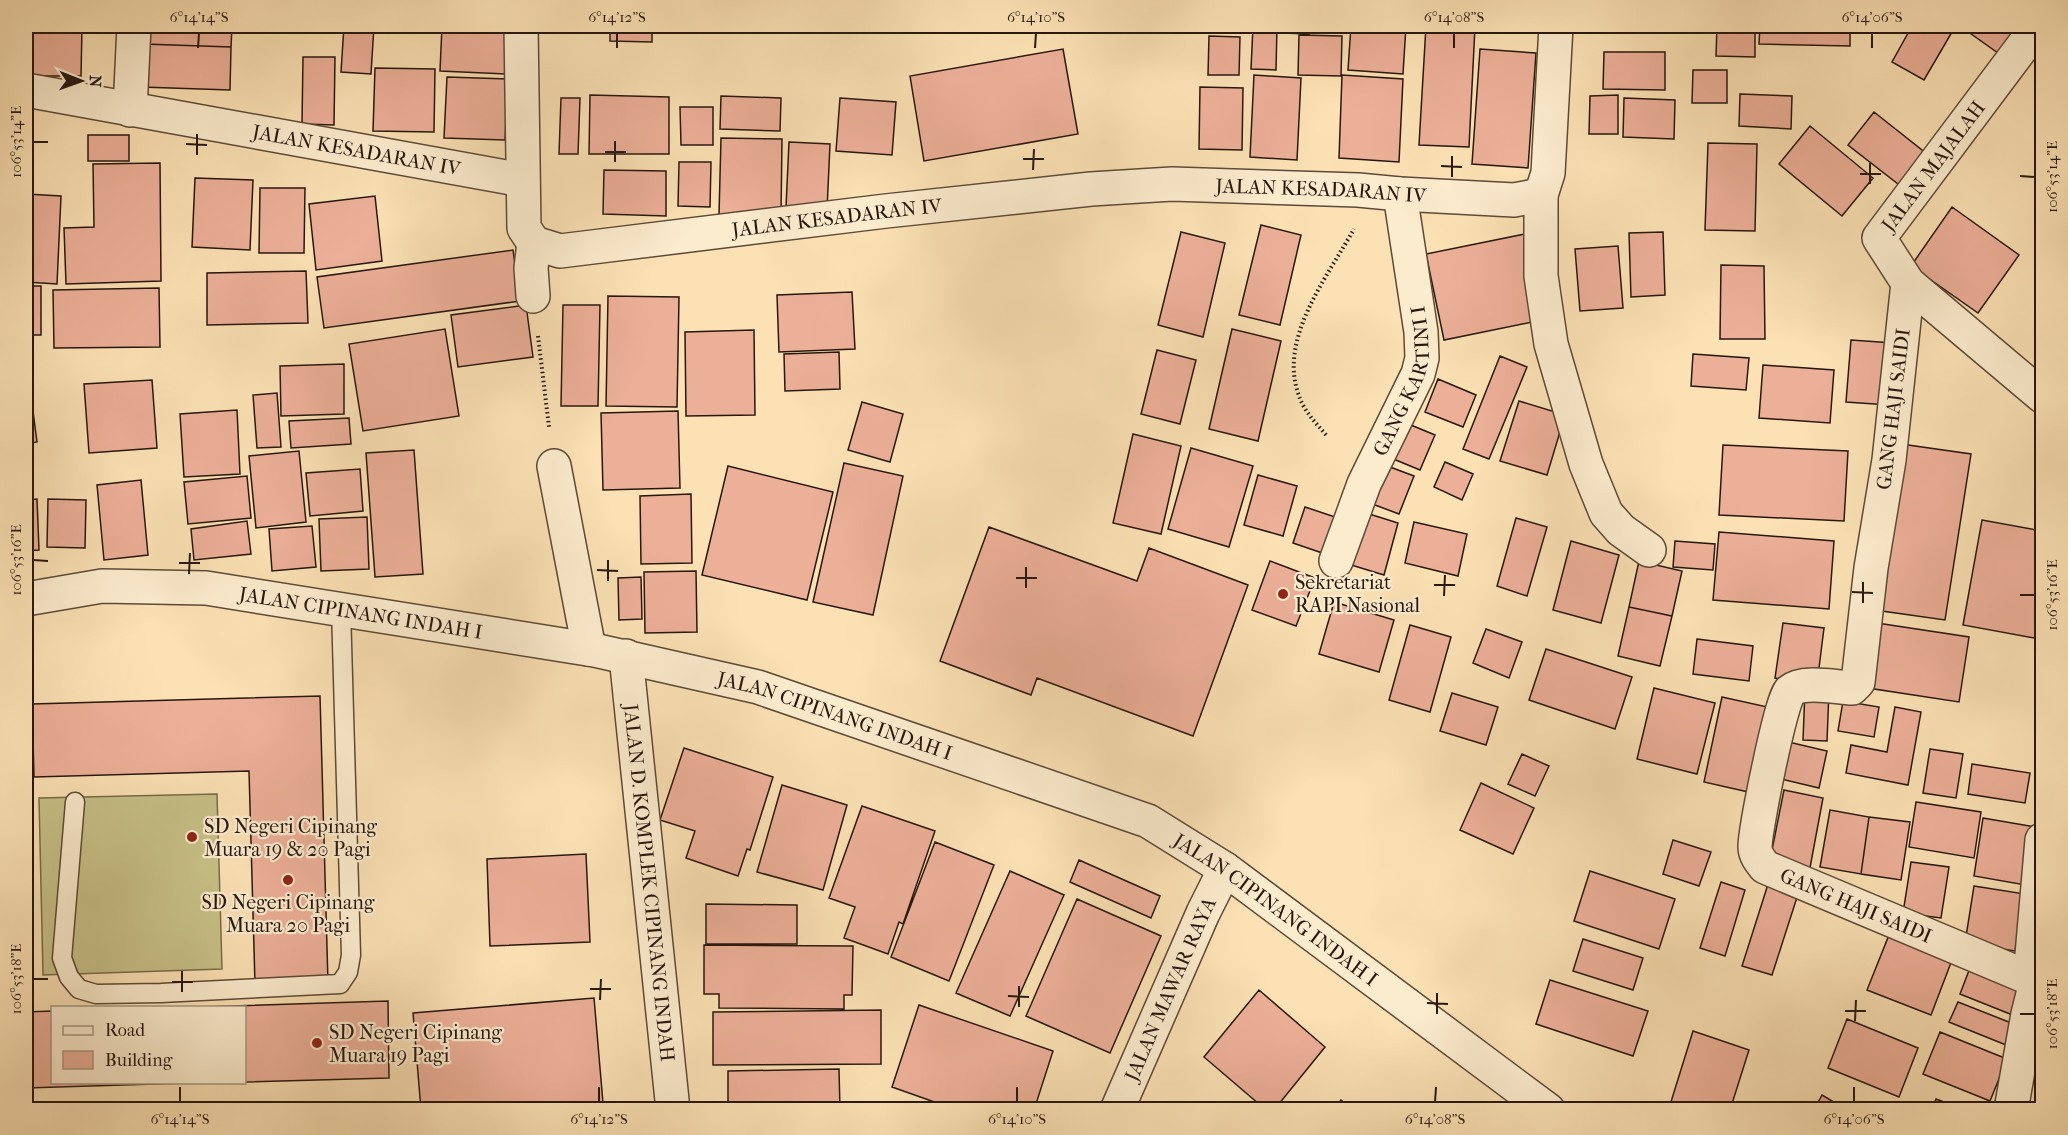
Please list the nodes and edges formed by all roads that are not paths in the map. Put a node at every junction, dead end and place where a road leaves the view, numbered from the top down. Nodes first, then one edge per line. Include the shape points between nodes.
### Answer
1 (134, 26) edge
2 (521, 26) edge
3 (1556, 26) edge
4 (2038, 26) edge
5 (26, 90) edge
6 (130, 110) junction
7 (522, 180) junction
8 (1400, 194) junction
9 (1540, 195) junction
10 (534, 243) junction
11 (1908, 283) junction
12 (533, 297) road end
13 (2043, 396) edge
14 (554, 466) road end
15 (1649, 550) dead end
16 (1336, 561) dead end
17 (26, 599) edge
18 (341, 609) junction
19 (589, 649) junction
20 (626, 656) junction
21 (75, 802) dead end
22 (2043, 840) edge
23 (1225, 869) junction
24 (2030, 978) junction
25 (2035, 1014) edge
26 (673, 1110) edge
27 (1117, 1110) edge
28 (1548, 1110) edge
29 (2011, 1110) edge

1 - 6 street
2 - 7 street
3 - 9 street via 1548,172
4 - 11 street, JALAN MAJALAH via 1879,238
5 - 6 street, JALAN KESADARAN IV
6 - 7 street, JALAN KESADARAN IV
7 - 10 street via 524,228
8 - 9 street, JALAN KESADARAN IV via 1514,200
8 - 10 street, JALAN KESADARAN IV via 1172,184 875,212 560,251
8 - 16 street, GANG KARTINI I via 1422,358 1418,374 1364,484
9 - 15 street via 1541,276 1551,344 1586,464 1606,513 1621,530
10 - 12 street
11 - 13 street, JALAN MAJALAH
11 - 24 street, GANG HAJI SAIDI via 1889,460 1858,682 1852,688 1799,685 1787,693 1755,848 1765,867
14 - 19 street
17 - 18 street, JALAN CIPINANG INDAH I via 102,586 206,588
18 - 19 street, JALAN CIPINANG INDAH I
18 - 21 lane via 351,955 348,972 340,984 161,993 96,994 79,989 62,958
19 - 20 street, JALAN CIPINANG INDAH I
20 - 23 street, JALAN CIPINANG INDAH I via 758,687 1149,820
20 - 26 street, JALAN D. KOMPLEK CIPINANG INDAH
22 - 24 street
23 - 27 street, JALAN MAWAR RAYA
23 - 28 street, JALAN CIPINANG INDAH I
24 - 25 street via 2035,986
25 - 29 street

